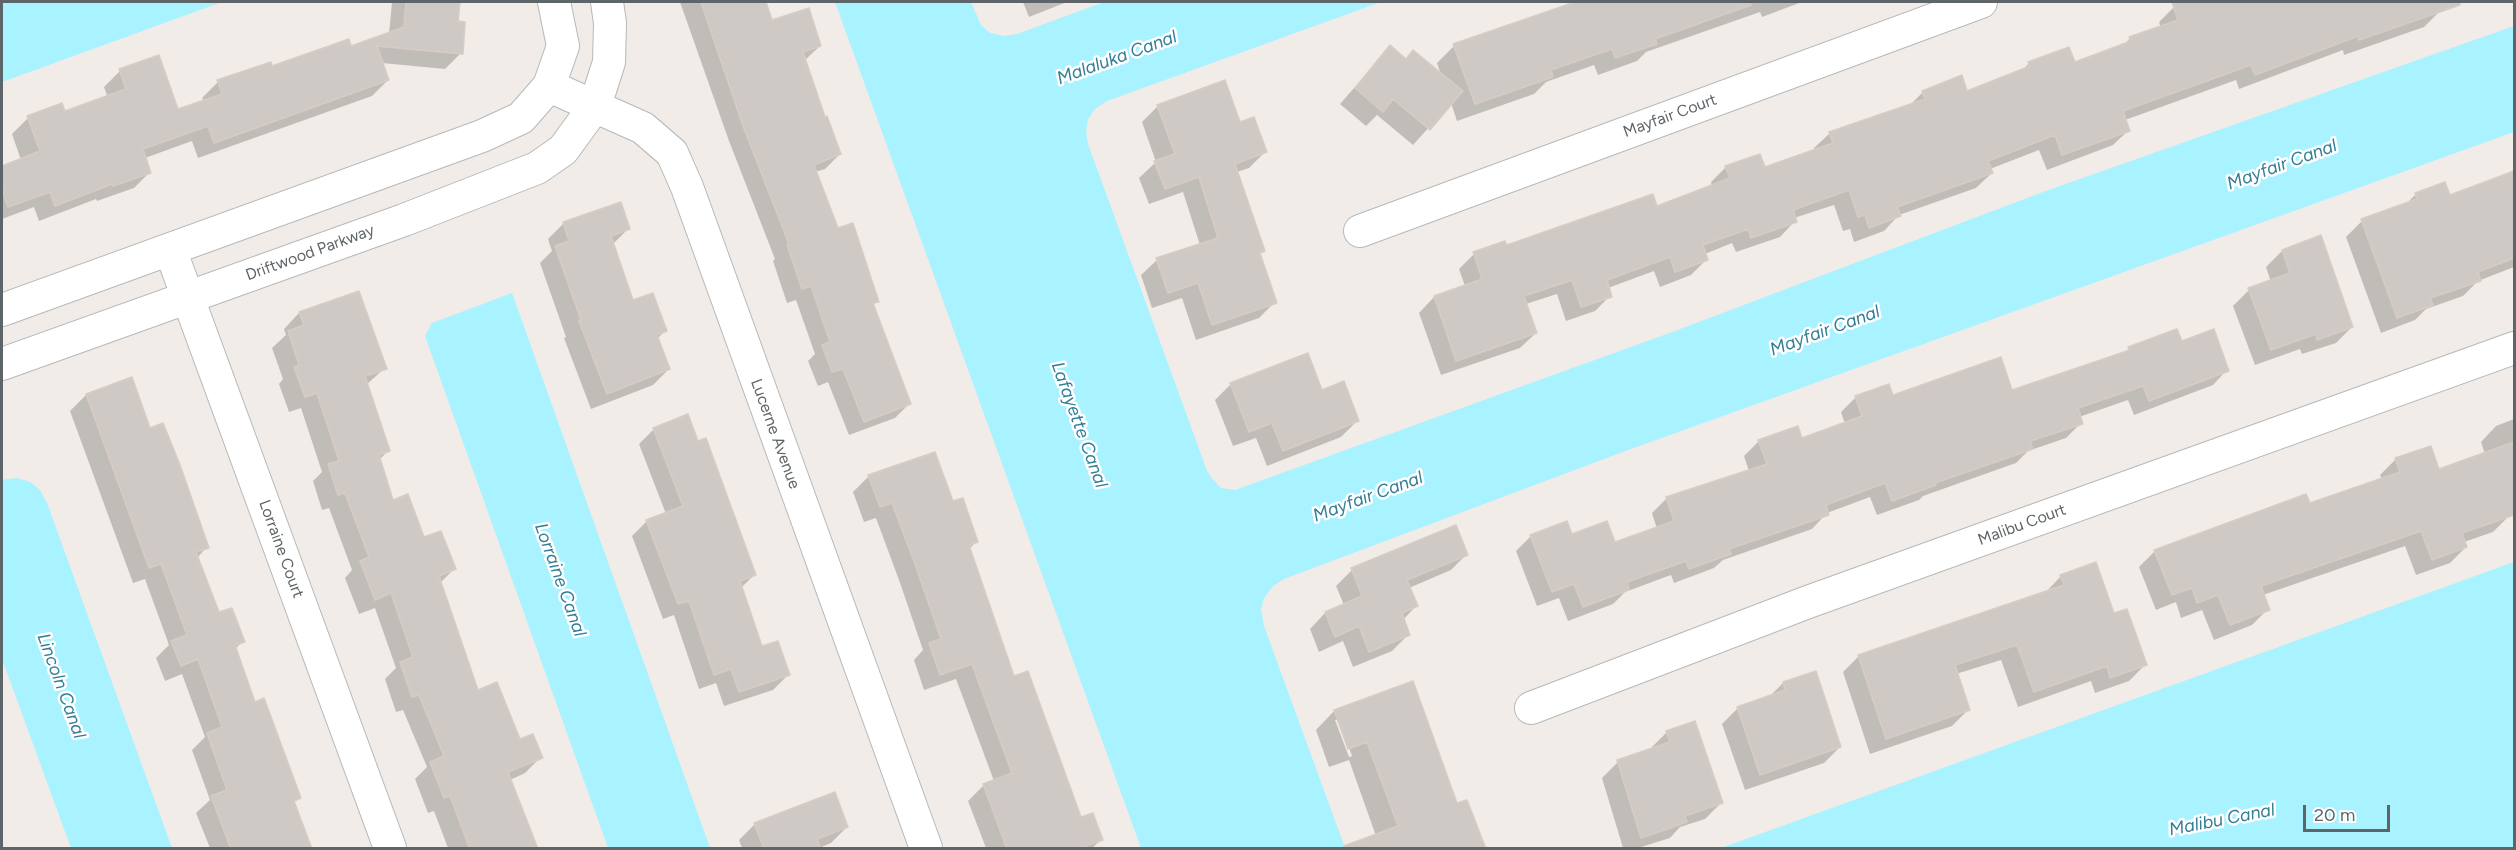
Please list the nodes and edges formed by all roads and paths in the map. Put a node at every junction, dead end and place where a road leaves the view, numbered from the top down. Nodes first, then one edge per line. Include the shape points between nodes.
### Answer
1 (554, 2) edge
2 (607, 2) edge
3 (1981, 2) edge
4 (549, 86) junction
5 (595, 106) junction
6 (1360, 231) dead end
7 (171, 249) junction
8 (188, 297) junction
9 (2, 310) edge
10 (2514, 348) edge
11 (2, 364) edge
12 (1531, 708) dead end
13 (390, 849) edge
14 (926, 849) edge

1 - 4 street via 562,46
2 - 5 street, Driftwood Parkway via 609,62
3 - 6 street, Mayfair Court
4 - 5 street, Lucerne Avenue
4 - 7 street via 521,118 482,136
5 - 8 street, Driftwood Parkway via 563,150 537,168
5 - 14 street, Lucerne Avenue via 643,128 672,153
7 - 8 street, Lorraine Court
7 - 9 street
8 - 11 street, Driftwood Parkway
8 - 13 street, Lorraine Court
10 - 12 street, Malibu Court via 1808,602

